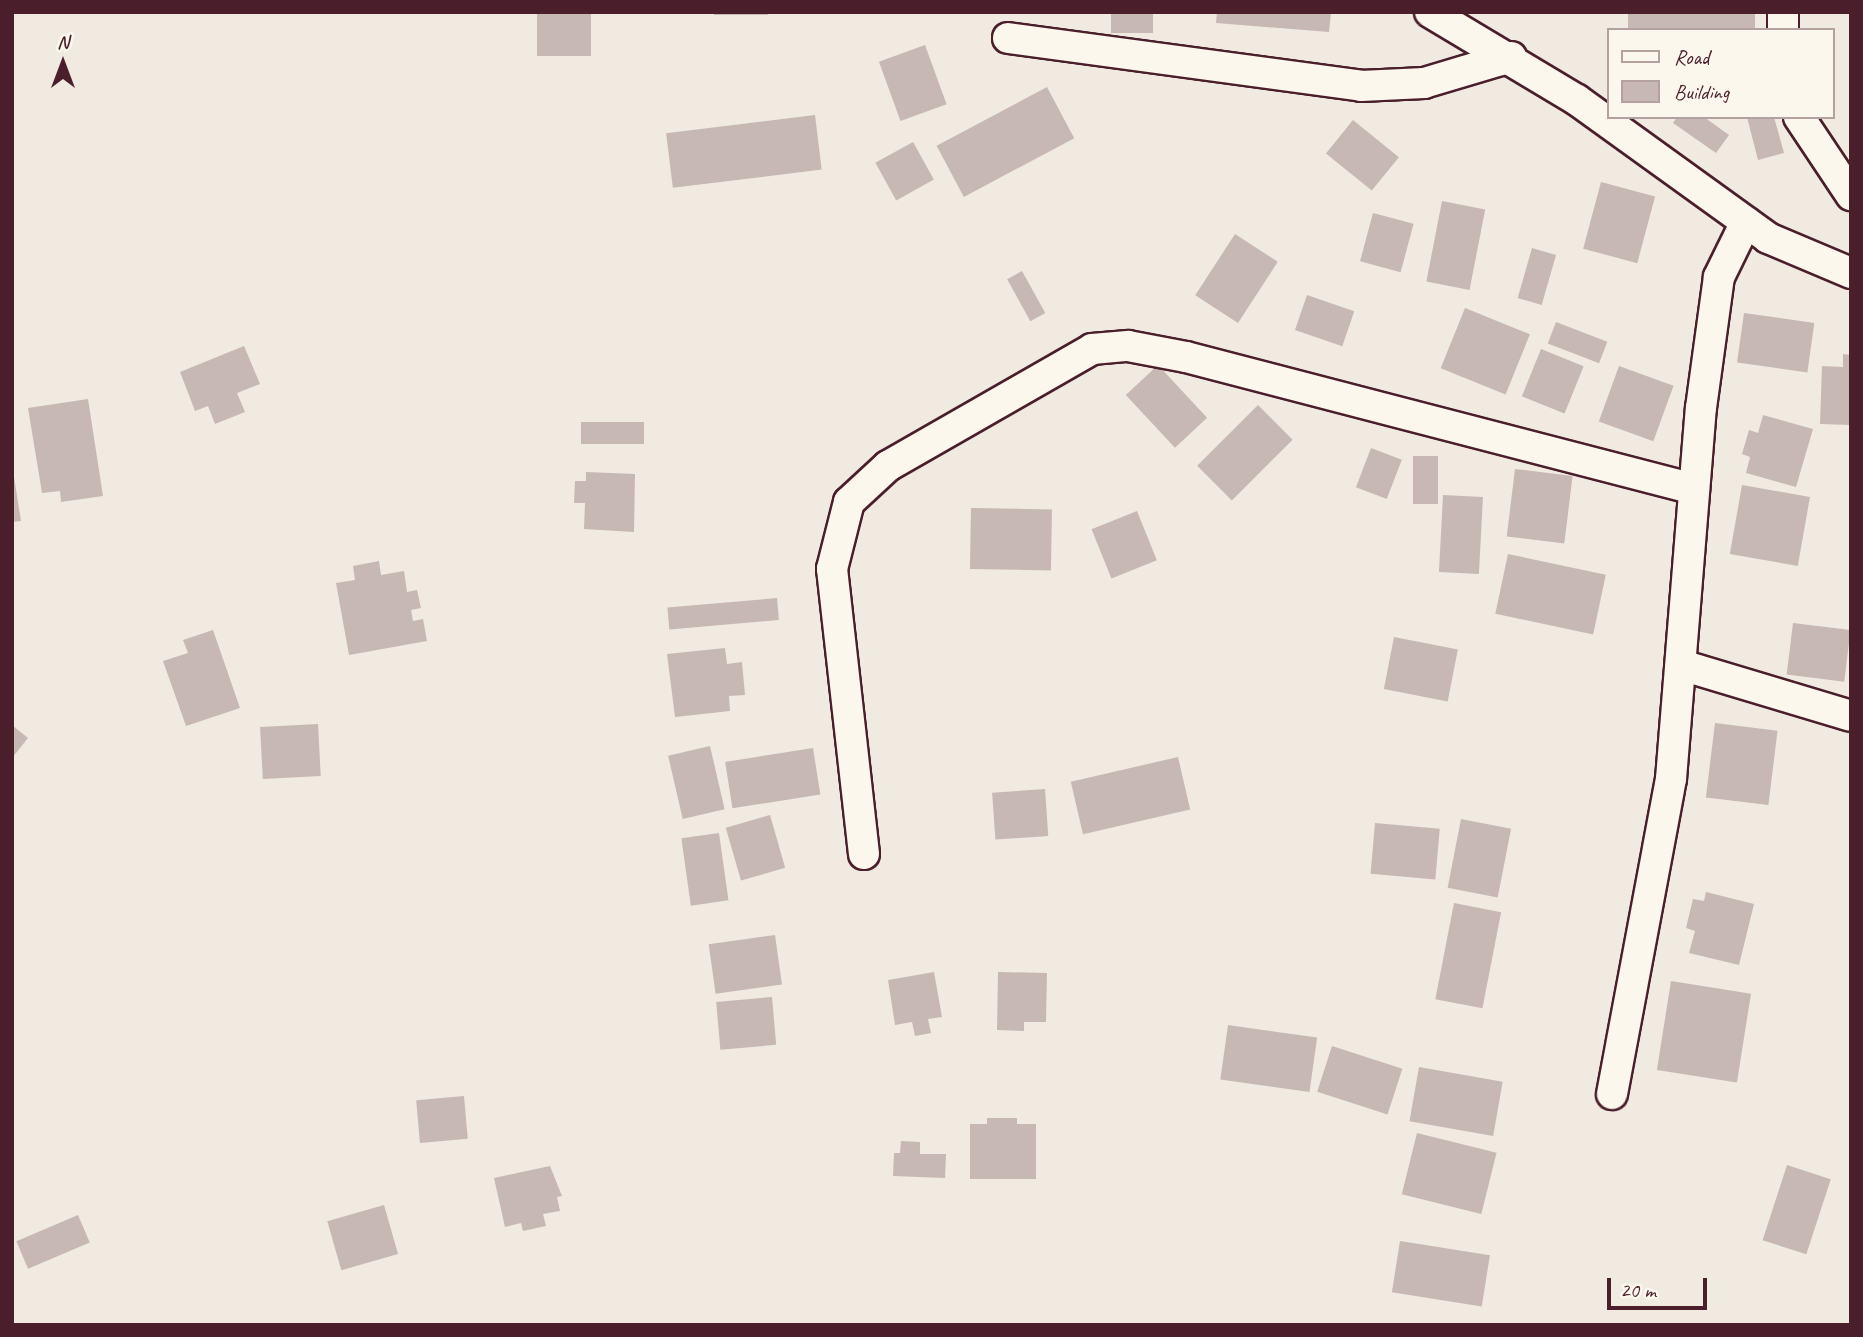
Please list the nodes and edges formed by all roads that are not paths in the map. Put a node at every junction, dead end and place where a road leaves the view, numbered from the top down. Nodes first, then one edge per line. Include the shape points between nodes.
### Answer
1 (1430, 12) edge
2 (1008, 38) dead end
3 (1511, 57) junction
4 (1800, 119) edge
5 (1851, 195) edge
6 (1746, 222) junction
7 (1851, 272) edge
8 (1694, 489) junction
9 (1681, 665) junction
10 (1851, 716) edge
11 (864, 854) dead end
12 (1612, 1094) dead end

1 - 3 street
2 - 3 street via 1360,86 1424,83
3 - 6 street
4 - 5 street
6 - 7 street via 1768,238
6 - 8 street via 1719,277
8 - 9 street
8 - 11 street via 1186,357 1128,346 1092,349 888,466 849,502 832,569
9 - 10 street
9 - 12 street via 1671,779

